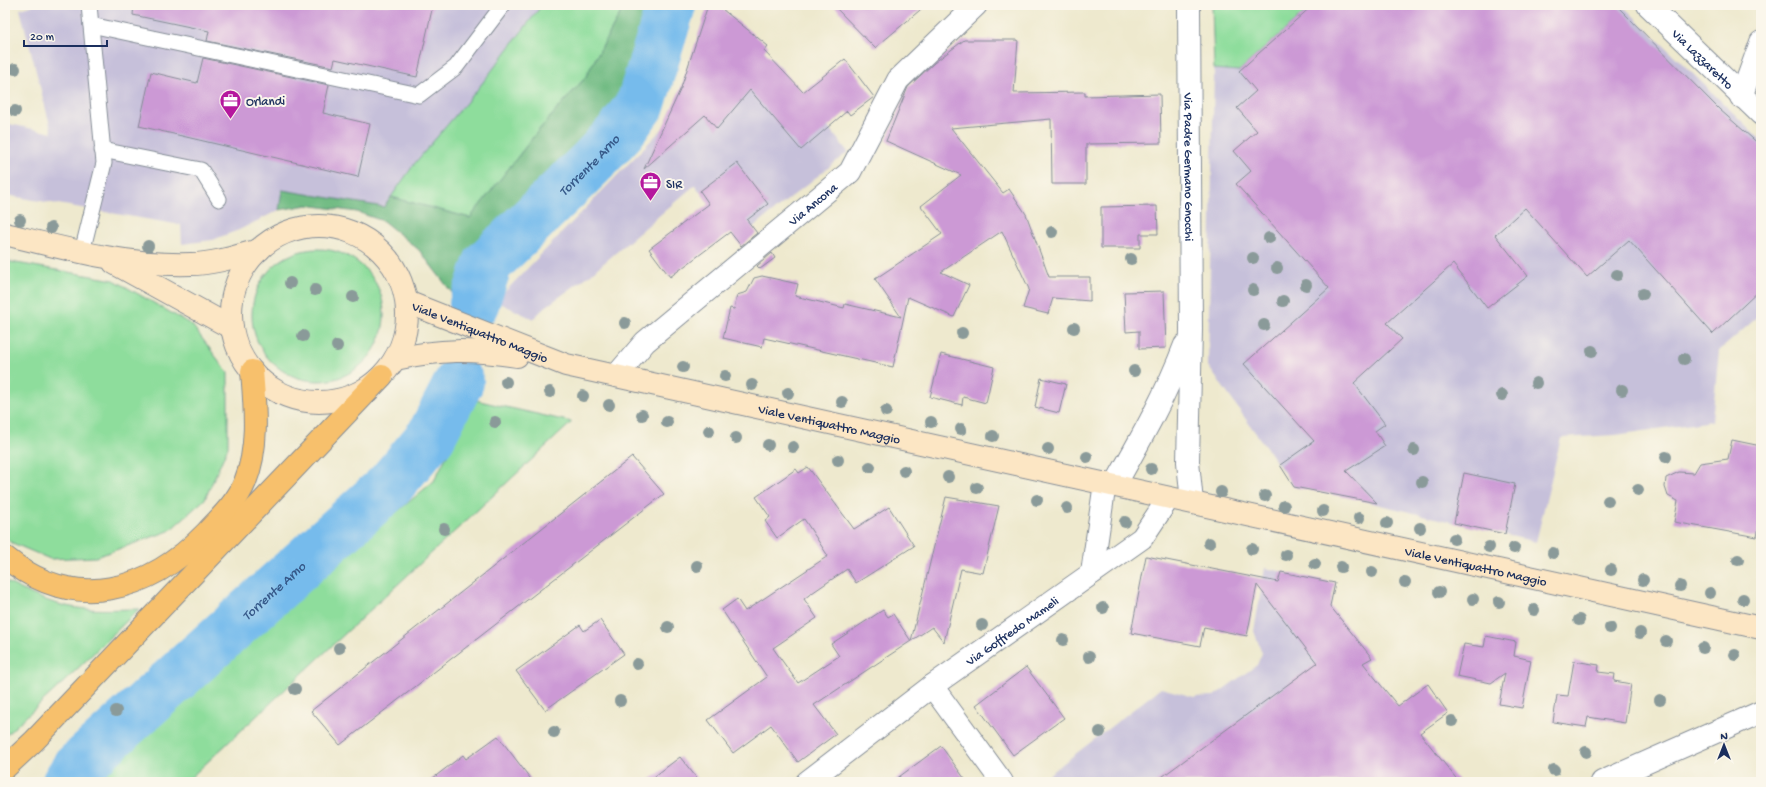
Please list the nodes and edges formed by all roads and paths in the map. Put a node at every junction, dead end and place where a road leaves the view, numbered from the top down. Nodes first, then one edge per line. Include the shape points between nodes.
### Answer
1 (89, 5) edge
2 (503, 5) edge
3 (976, 5) edge
4 (1189, 5) edge
5 (1648, 5) edge
6 (91, 25) junction
7 (1761, 42) edge
8 (1741, 96) junction
9 (1761, 114) edge
10 (102, 150) junction
11 (219, 199) dead end
12 (5, 234) edge
13 (259, 250) junction
14 (82, 252) junction
15 (106, 258) junction
16 (406, 302) junction
17 (232, 328) junction
18 (1191, 329) junction
19 (395, 360) junction
20 (554, 361) junction
21 (252, 371) junction
22 (382, 376) junction
23 (616, 376) junction
24 (1110, 484) junction
25 (1168, 499) junction
26 (1192, 502) junction
27 (5, 557) edge
28 (1092, 573) junction
29 (1761, 628) edge
30 (932, 686) junction
31 (1761, 712) edge
32 (5, 768) edge
33 (807, 782) edge
34 (1002, 782) edge
35 (1602, 782) edge

1 - 6 lane
2 - 6 lane via 456,67 419,95
3 - 23 street, Via Ancona via 898,80 850,172 645,342
4 - 18 street, Via Padre Germano Gnocchi
5 - 8 street, Via Lazzaretto
6 - 10 lane
7 - 8 street, Via Lazzaretto
8 - 9 street, Via Lazzaretto
10 - 11 lane via 201,170
10 - 14 lane via 104,163
12 - 14 main road, Viale Ventiquattro Maggio
13 - 15 main road, Viale Ventiquattro Maggio via 219,261 191,264
13 - 16 main road, Viale Ventiquattro Maggio via 296,230 338,228 358,236 381,252 401,281
13 - 17 main road, Viale Ventiquattro Maggio via 239,278 233,294
14 - 15 main road, Viale Ventiquattro Maggio
15 - 17 main road, Viale Ventiquattro Maggio
16 - 19 main road, Viale Ventiquattro Maggio via 406,331
16 - 20 main road, Viale Ventiquattro Maggio
17 - 21 main road, Viale Ventiquattro Maggio via 236,344
18 - 24 street, Via Padre Germano Gnocchi via 1173,377 1149,426
18 - 26 street, Via Padre Germano Gnocchi via 1188,462
19 - 20 main road, Viale Ventiquattro Maggio via 433,351 471,350
19 - 22 main road, Viale Ventiquattro Maggio
20 - 23 main road, Viale Ventiquattro Maggio
21 - 22 main road, Viale Ventiquattro Maggio via 268,386 286,395 306,401 326,402 347,398
21 - 27 highway via 254,440 246,480 240,494 225,514 174,562 147,578 129,584 103,589 76,589 52,584 30,574
22 - 32 highway via 45,730
23 - 24 main road, Viale Ventiquattro Maggio
24 - 25 main road, Viale Ventiquattro Maggio
24 - 28 street
25 - 26 main road, Viale Ventiquattro Maggio
25 - 28 street, Via Goffredo Mameli via 1142,538
26 - 29 main road, Viale Ventiquattro Maggio
28 - 30 street, Via Goffredo Mameli
30 - 33 street, Via Goffredo Mameli
30 - 34 street
31 - 35 street

